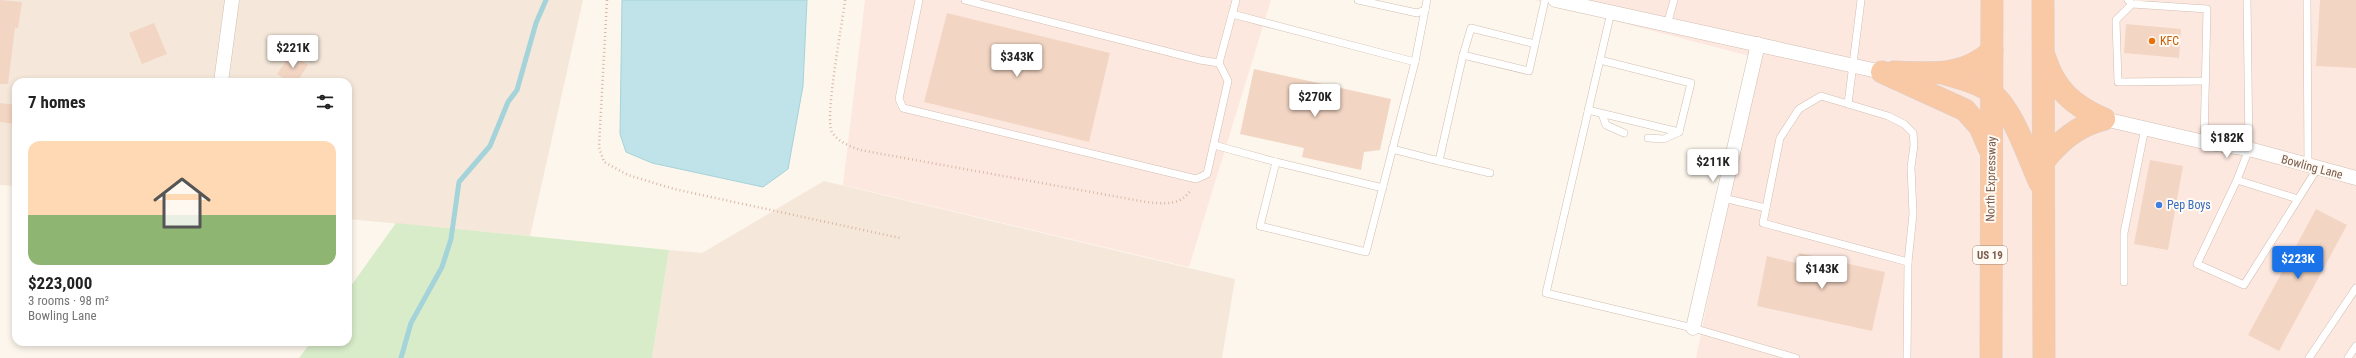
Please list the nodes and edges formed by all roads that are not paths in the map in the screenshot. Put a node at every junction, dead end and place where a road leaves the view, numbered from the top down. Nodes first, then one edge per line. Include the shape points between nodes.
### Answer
1 (232, 0) edge
2 (919, 0) edge
3 (965, 0) edge
4 (1236, 0) edge
5 (1358, 0) edge
6 (1427, 0) edge
7 (1545, 0) edge
8 (1555, 0) edge
9 (1674, 0) edge
10 (1861, 0) edge
11 (1992, 0) edge
12 (2042, 0) edge
13 (2247, 0) edge
14 (2307, 0) edge
15 (2130, 2) edge
16 (1425, 10) junction
17 (1611, 12) junction
18 (1232, 14) junction
19 (1667, 24) junction
20 (1535, 44) junction
21 (1758, 44) junction
22 (2043, 46) junction
23 (1992, 50) junction
24 (1464, 55) junction
25 (1600, 60) junction
26 (1415, 62) junction
27 (1219, 63) junction
28 (1854, 65) junction
29 (1882, 72) junction
30 (1942, 73) junction
31 (222, 78) edge
32 (2206, 81) junction
33 (1992, 93) junction
34 (1848, 104) junction
35 (1588, 110) junction
36 (1602, 114) junction
37 (2104, 119) junction
38 (2144, 128) junction
39 (1679, 132) junction
40 (1624, 133) dead end
41 (1648, 138) dead end
42 (2204, 142) junction
43 (1214, 145) junction
44 (1392, 149) junction
45 (2249, 150) junction
46 (1992, 153) junction
47 (1439, 161) junction
48 (1276, 162) junction
49 (2043, 162) junction
50 (2313, 168) junction
51 (1490, 173) dead end
52 (2356, 178) edge
53 (2237, 180) junction
54 (1382, 188) junction
55 (2044, 190) junction
56 (1723, 198) junction
57 (2298, 199) junction
58 (1766, 208) junction
59 (1908, 262) junction
60 (2124, 282) dead end
61 (2356, 288) edge
62 (1692, 328) junction
63 (2356, 346) edge
64 (1796, 358) edge
65 (1907, 358) edge
66 (1991, 358) edge
67 (2044, 358) edge
68 (2309, 358) edge
69 (2348, 358) edge

1 - 31 street
2 - 43 lane via 899,99 903,108 1196,179 1207,174
3 - 27 lane
4 - 18 lane
5 - 16 lane via 1417,13
6 - 16 lane
7 - 20 lane
8 - 17 street
9 - 19 lane
10 - 28 lane
11 - 23 highway, North Expressway / US 19
12 - 22 highway
13 - 45 lane
14 - 50 lane
15 - 32 lane via 2207,8
15 - 32 lane via 2116,20 2118,82
16 - 26 lane
17 - 19 street
17 - 25 lane
18 - 26 lane
18 - 27 lane
19 - 21 street
20 - 24 lane via 1471,28
20 - 24 lane via 1529,71
21 - 28 street
21 - 56 street
22 - 37 highway via 2050,70 2062,91 2080,108
22 - 49 highway
23 - 30 highway via 1979,62 1962,70
23 - 33 highway, North Expressway / US 19
24 - 47 lane
25 - 35 lane
25 - 39 lane via 1691,83
26 - 44 lane
27 - 43 lane via 1228,81
28 - 29 street
28 - 34 lane
29 - 30 highway
29 - 46 highway via 1965,110 1980,127
30 - 33 highway via 1983,87
32 - 42 lane
33 - 46 highway, North Expressway / US 19
33 - 55 highway via 2010,117
34 - 58 lane via 1822,96 1800,109 1780,138
34 - 59 lane via 1888,116 1904,124 1913,133 1913,214
35 - 36 lane
35 - 62 lane via 1546,293
36 - 39 lane
36 - 40 lane via 1606,125
37 - 38 street, Bowling Lane
37 - 49 highway via 2082,126 2070,134
38 - 42 street, Bowling Lane
38 - 60 lane via 2124,233
39 - 41 lane via 1664,139
42 - 45 street, Bowling Lane
43 - 48 lane
44 - 47 lane
44 - 54 lane
45 - 50 street, Bowling Lane
45 - 53 lane
46 - 66 highway, North Expressway / US 19
47 - 51 lane
48 - 54 lane
48 - 54 lane via 1260,226 1366,252
49 - 55 highway
50 - 52 street, Bowling Lane
50 - 57 lane
53 - 57 lane
53 - 57 lane via 2197,264 2244,285
55 - 67 highway
56 - 58 lane
56 - 62 street
58 - 59 lane via 1763,224
59 - 65 lane
61 - 68 lane
62 - 64 lane
63 - 69 lane

